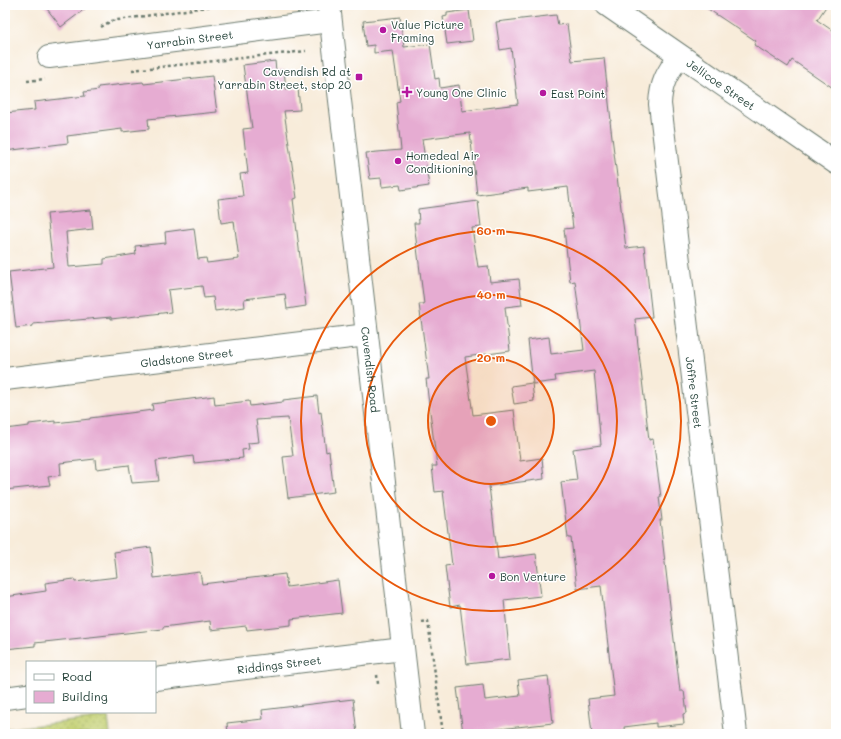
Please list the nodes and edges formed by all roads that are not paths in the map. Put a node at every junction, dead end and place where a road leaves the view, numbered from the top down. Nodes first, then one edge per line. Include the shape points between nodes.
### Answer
1 (606, 5) edge
2 (330, 13) edge
3 (679, 56) junction
4 (49, 58) dead end
5 (836, 163) edge
6 (367, 335) junction
7 (5, 379) edge
8 (403, 649) junction
9 (156, 679) edge
10 (26, 695) edge
11 (5, 698) edge
12 (413, 734) edge
13 (736, 734) edge

1 - 3 street, Jellicoe Street
2 - 4 street, Yarrabin Street
2 - 6 street, Cavendish Road
3 - 5 street, Jellicoe Street
3 - 13 street, Joffre Street via 665,78 660,104
6 - 7 street, Gladstone Street
6 - 8 street, Cavendish Road
8 - 9 street, Riddings Street
8 - 12 street, Cavendish Road
10 - 11 street

